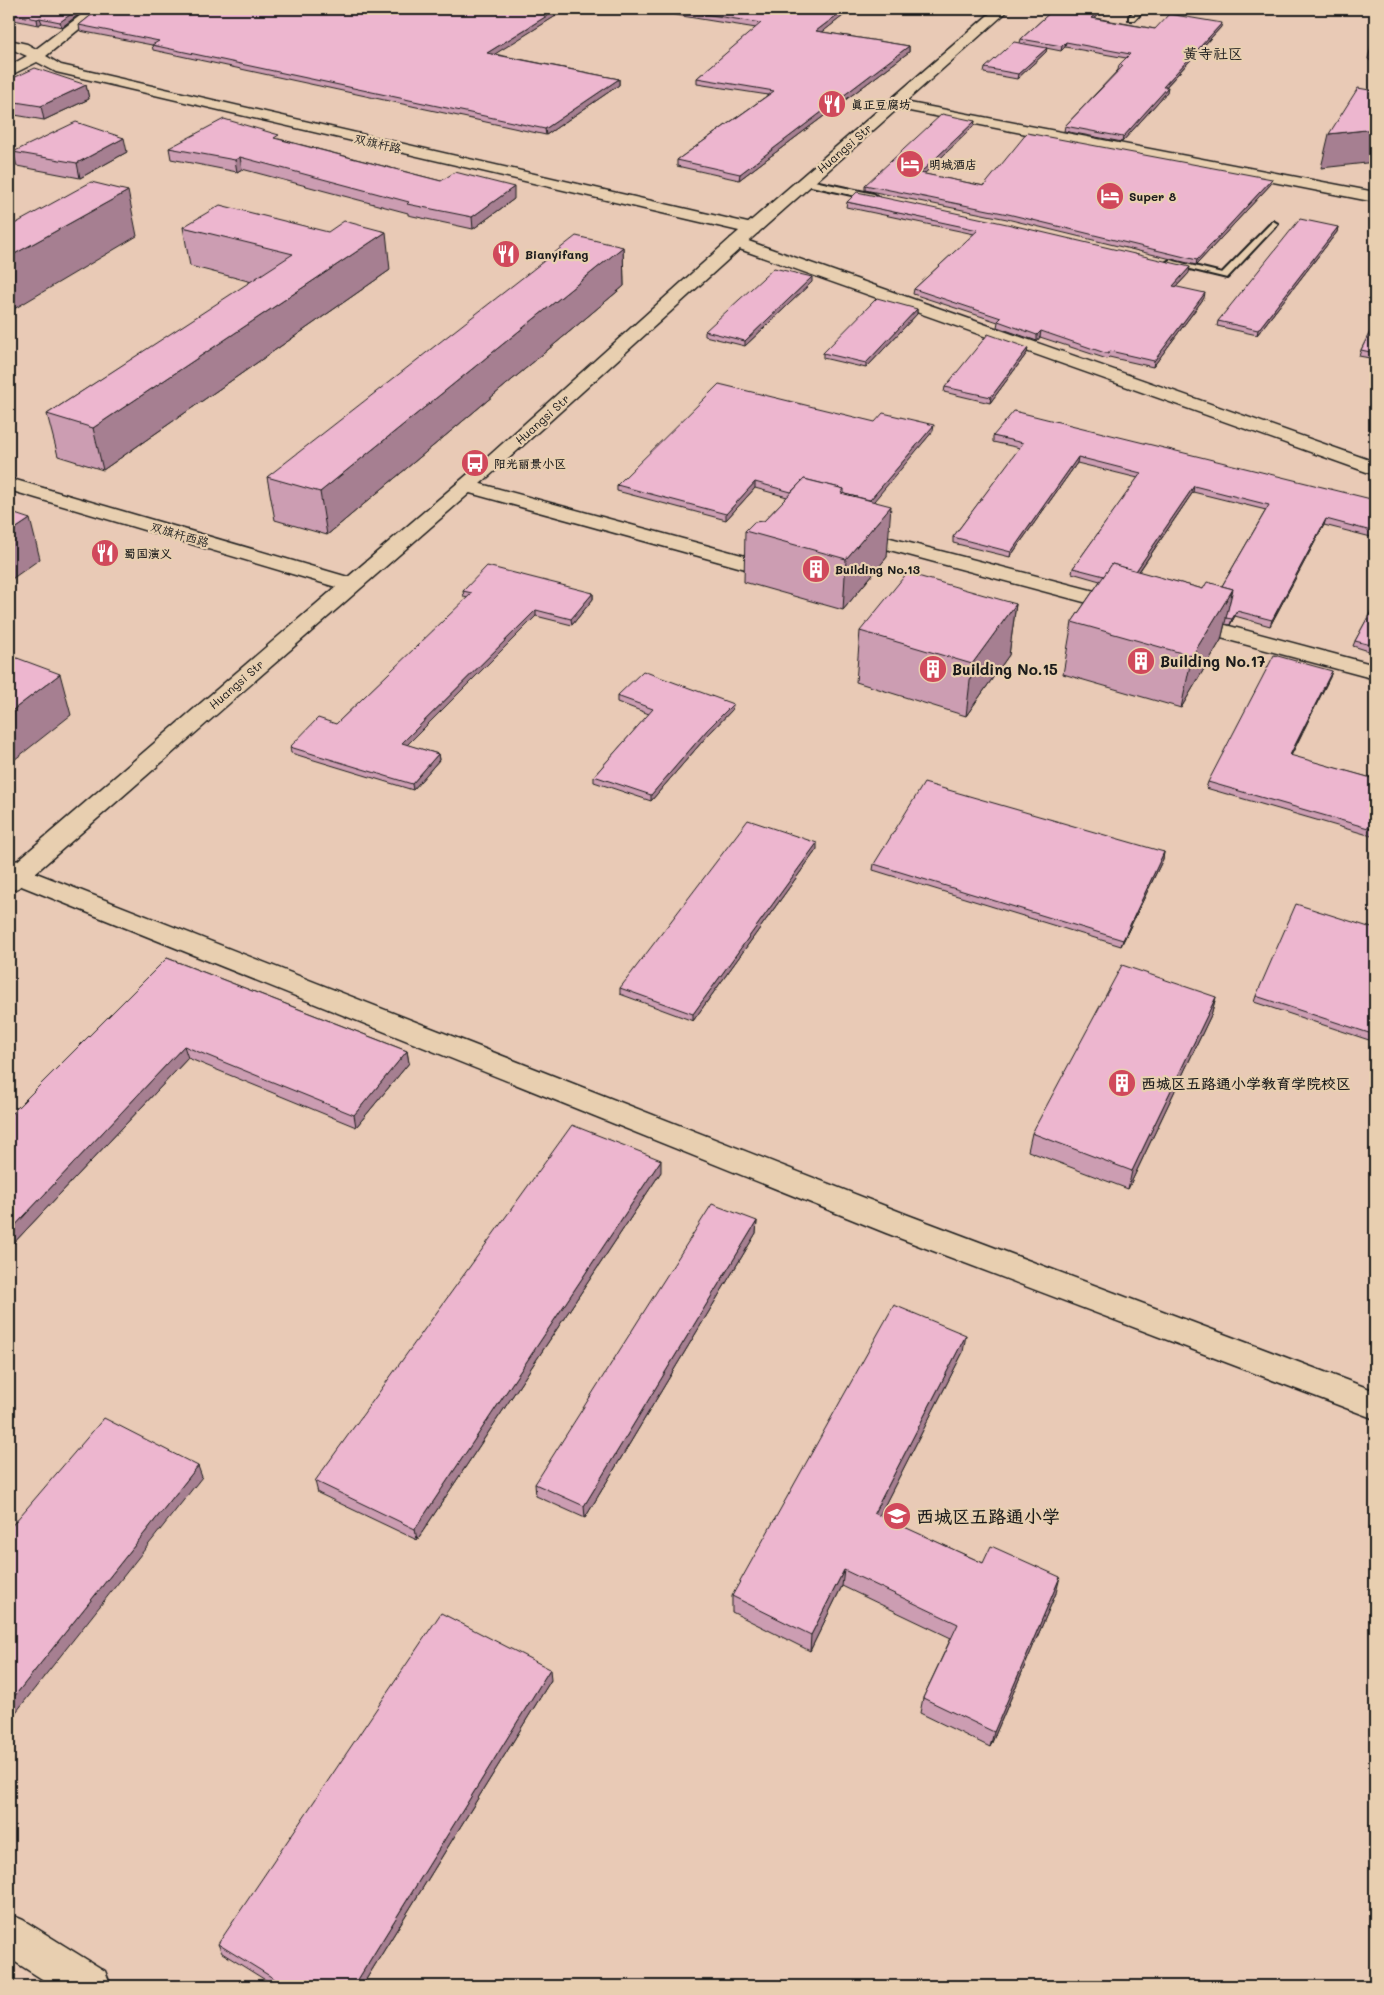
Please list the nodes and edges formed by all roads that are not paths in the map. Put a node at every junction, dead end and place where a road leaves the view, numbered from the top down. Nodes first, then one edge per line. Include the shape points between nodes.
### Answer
1 (97, 9) edge
2 (1003, 9) edge
3 (1141, 9) edge
4 (1132, 18) dead end
5 (9, 44) edge
6 (9, 56) edge
7 (31, 60) junction
8 (9, 72) edge
9 (894, 104) junction
10 (805, 182) junction
11 (1375, 197) edge
12 (882, 198) edge
13 (1273, 224) dead end
14 (744, 236) junction
15 (1158, 260) edge
16 (1375, 469) edge
17 (9, 484) edge
18 (466, 486) junction
19 (835, 529) edge
20 (784, 532) edge
21 (351, 585) junction
22 (1144, 611) edge
23 (1173, 618) edge
24 (1375, 672) edge
25 (11, 875) edge
26 (1375, 1405) edge
27 (9, 1934) edge
28 (90, 1986) edge

1 - 7 street
2 - 9 street, Huangsi Str
3 - 4 lane
5 - 7 street via 22,47
6 - 7 street
7 - 8 street
7 - 14 street via 42,74
9 - 10 street, Huangsi Str
9 - 11 street
10 - 12 lane
10 - 14 street, Huangsi Str
13 - 15 lane via 1224,276
14 - 16 street
14 - 18 street, Huangsi Str
17 - 21 street, 双旗杆西路
18 - 20 street via 753,565
18 - 21 street, Huangsi Str
19 - 22 street
21 - 25 street, Huangsi Str
23 - 24 street
25 - 26 street via 897,1224
27 - 28 street

